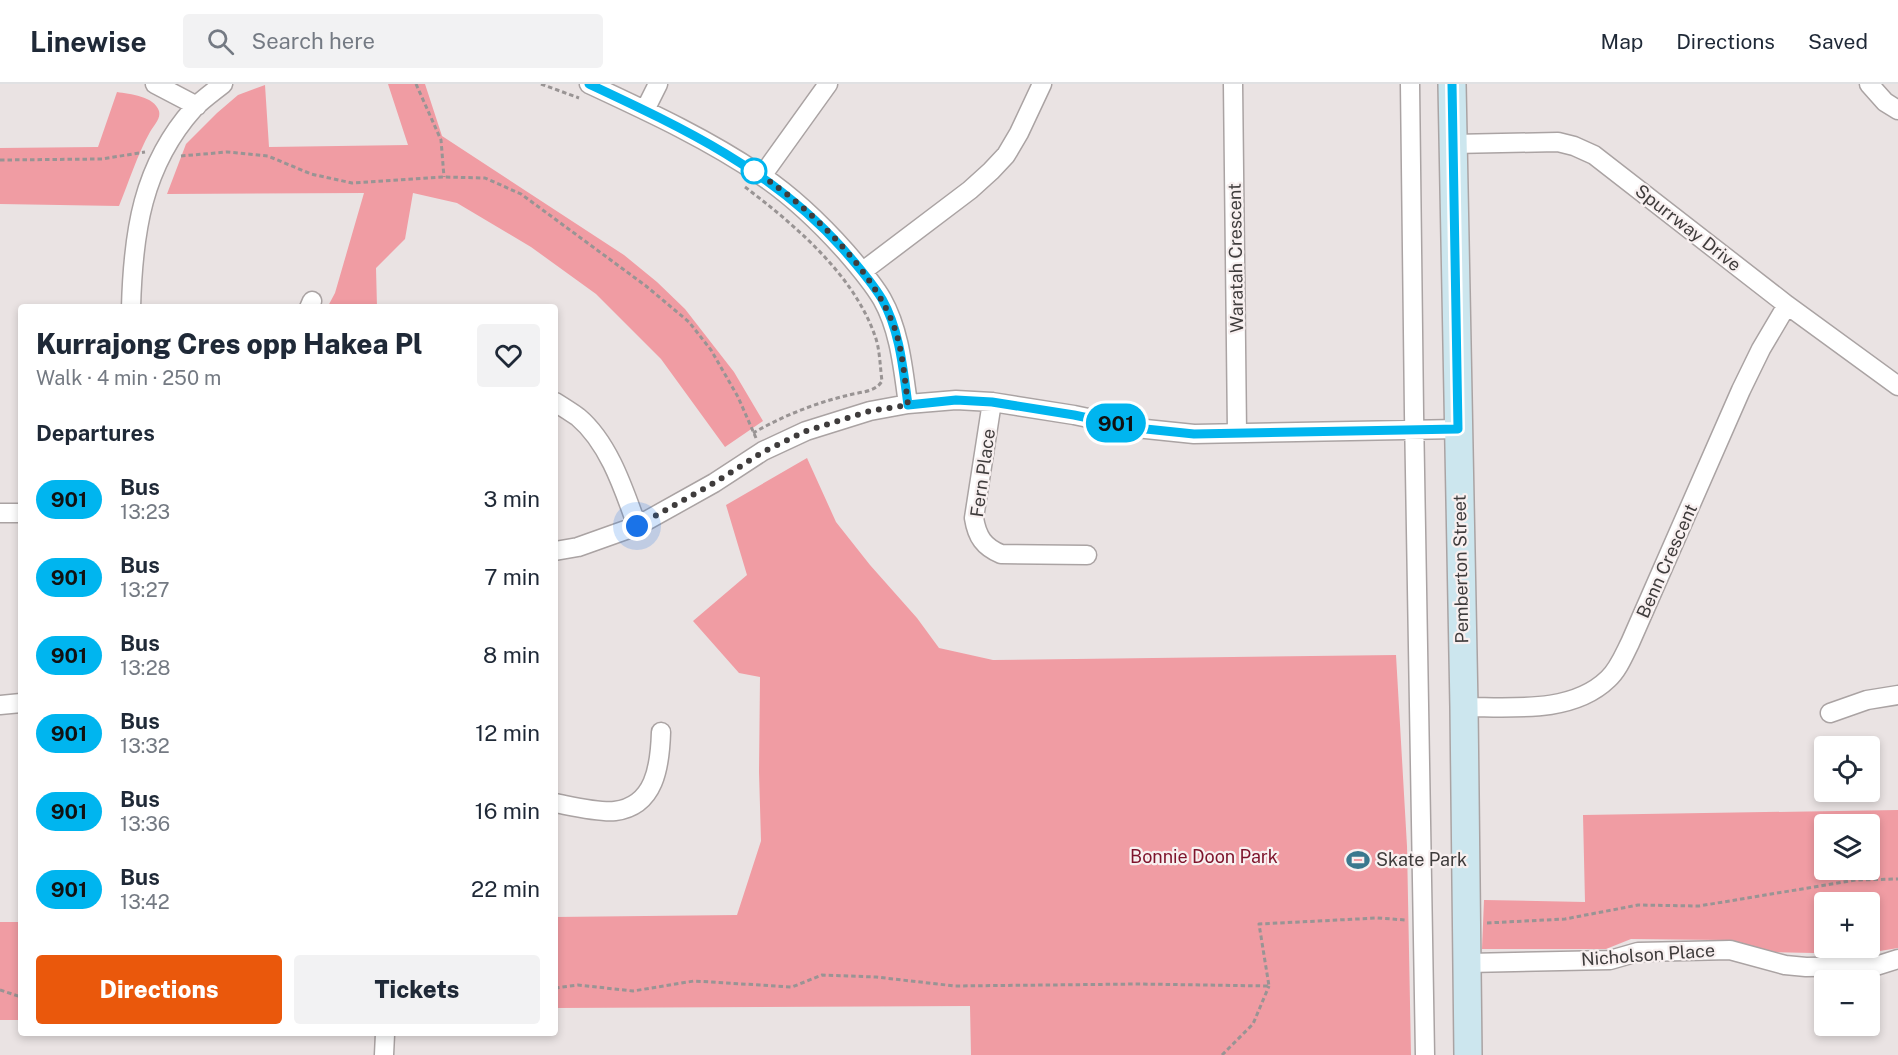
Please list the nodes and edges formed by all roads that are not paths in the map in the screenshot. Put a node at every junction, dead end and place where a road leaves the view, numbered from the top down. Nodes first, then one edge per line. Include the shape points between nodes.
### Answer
1 (155, 84) edge
2 (223, 84) edge
3 (658, 84) edge
4 (828, 84) edge
5 (1042, 84) edge
6 (1233, 84) edge
7 (1410, 84) edge
8 (1452, 84) edge
9 (1869, 84) edge
10 (587, 92) edge
11 (197, 106) junction
12 (645, 110) junction
13 (1898, 110) edge
14 (1453, 144) junction
15 (762, 176) junction
16 (863, 271) junction
17 (130, 304) edge
18 (1787, 305) junction
19 (1898, 386) edge
20 (992, 402) junction
21 (558, 404) edge
22 (908, 405) junction
23 (1458, 429) junction
24 (1414, 430) junction
25 (1237, 432) junction
26 (0, 513) edge
27 (18, 513) edge
28 (637, 526) junction
29 (558, 550) edge
30 (1087, 555) dead end
31 (1898, 695) edge
32 (18, 703) edge
33 (0, 705) edge
34 (1464, 707) junction
35 (1830, 713) dead end
36 (661, 732) dead end
37 (558, 804) edge
38 (1898, 959) edge
39 (1468, 963) junction
40 (385, 1036) edge
41 (384, 1055) edge
42 (1425, 1055) edge
43 (1468, 1055) edge

1 - 11 street
2 - 11 street
3 - 12 street
4 - 15 street
5 - 16 street via 1019,133 991,171
6 - 25 street, Waratah Crescent
7 - 24 street
8 - 14 main road, Pemberton Street
9 - 13 street
10 - 12 street
11 - 17 street via 162,154 141,206 134,239
12 - 15 street
14 - 18 street, Spurrway Drive via 1558,142 1594,155
14 - 23 main road, Pemberton Street
15 - 16 street via 827,231
16 - 22 street via 883,300 896,333
18 - 19 street, Spurrway Drive
18 - 34 street, Benn Crescent via 1741,390 1630,643 1610,678 1590,693 1560,703
20 - 22 street via 956,400
20 - 25 street via 1167,432
20 - 30 street, Fern Place via 974,518 984,544 1002,554
21 - 28 street via 579,418 601,445
22 - 28 street via 870,411 806,431
23 - 24 street
23 - 34 main road, Pemberton Street
24 - 25 street
24 - 42 street
26 - 27 street
28 - 29 street
31 - 35 street
32 - 33 street
34 - 39 main road, Pemberton Street
36 - 37 street via 660,763 651,787 636,805 614,812
38 - 39 street, Nicholson Place via 1875,966 1806,967 1730,951 1677,951 1638,952 1610,960
39 - 43 main road, Pemberton Street
40 - 41 street

